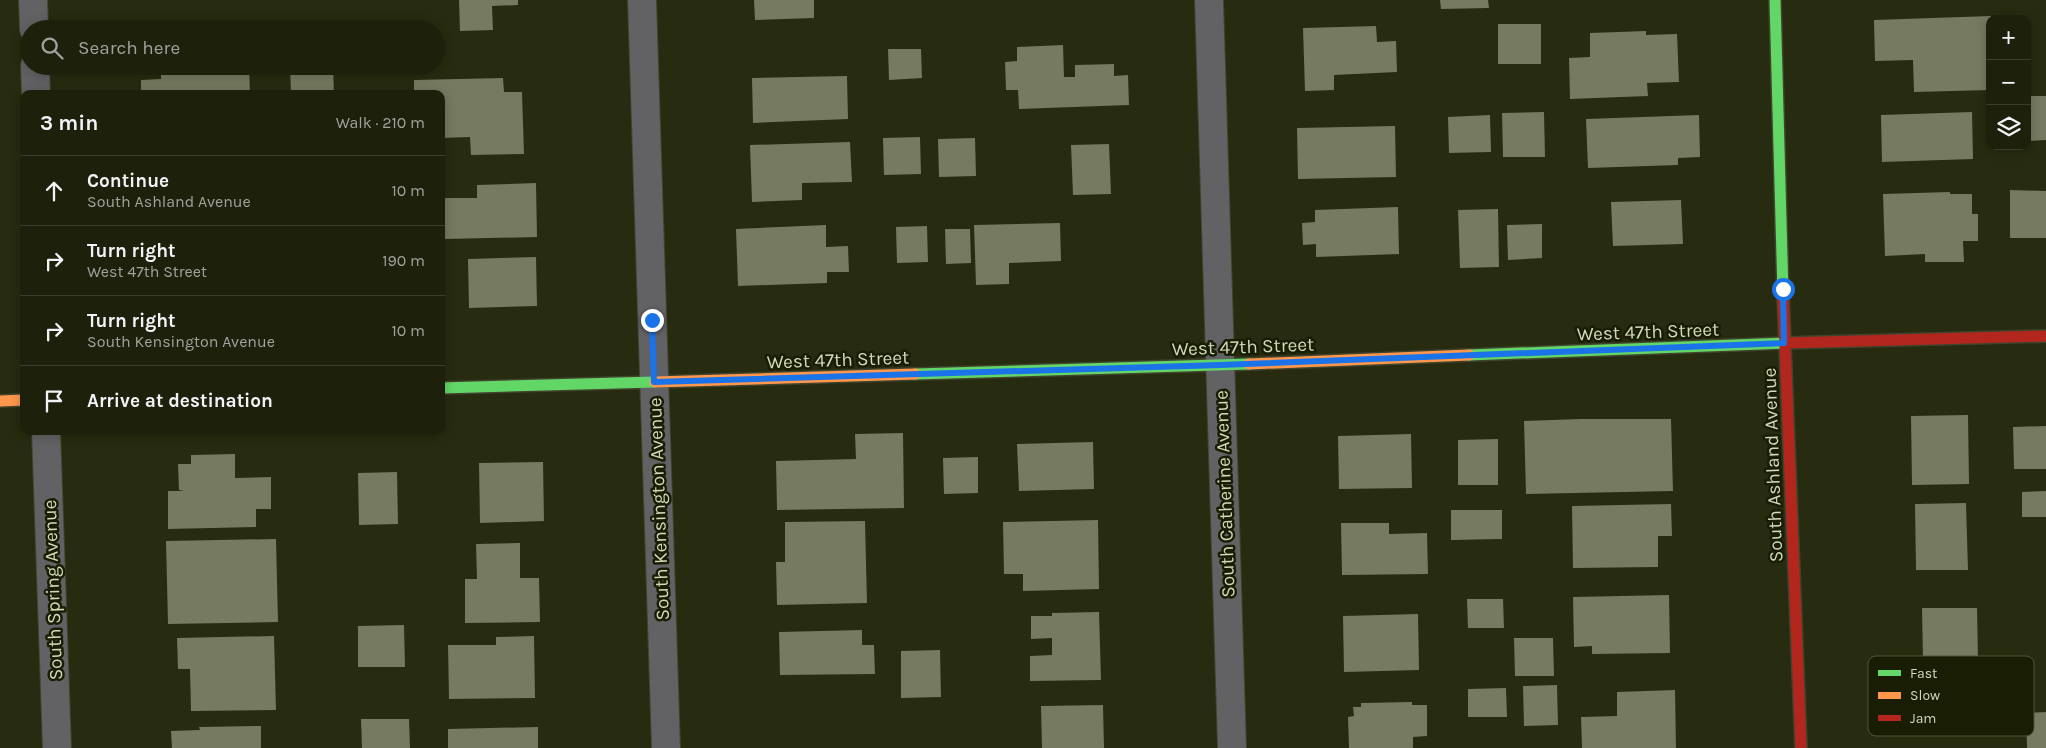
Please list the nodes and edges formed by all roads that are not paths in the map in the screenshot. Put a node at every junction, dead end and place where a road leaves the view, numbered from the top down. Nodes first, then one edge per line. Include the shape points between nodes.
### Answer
1 (33, 0) edge
2 (642, 0) edge
3 (1209, 0) edge
4 (1775, 0) edge
5 (34, 20) edge
6 (35, 75) edge
7 (36, 90) edge
8 (2046, 336) edge
9 (1784, 343) junction
10 (1220, 365) junction
11 (654, 382) junction
12 (445, 388) edge
13 (20, 400) edge
14 (0, 401) edge
15 (46, 435) edge
16 (57, 748) edge
17 (666, 748) edge
18 (1232, 748) edge
19 (1801, 748) edge

1 - 5 street
2 - 11 street, South Kensington Avenue
3 - 10 street, South Catherine Avenue
4 - 9 main road, South Ashland Avenue
6 - 7 street
8 - 9 main road, West 47th Street
9 - 10 main road, West 47th Street
9 - 19 main road, South Ashland Avenue
10 - 11 main road, West 47th Street
10 - 18 street, South Catherine Avenue
11 - 12 main road, West 47th Street
11 - 17 street, South Kensington Avenue
13 - 14 main road
15 - 16 street, South Spring Avenue

